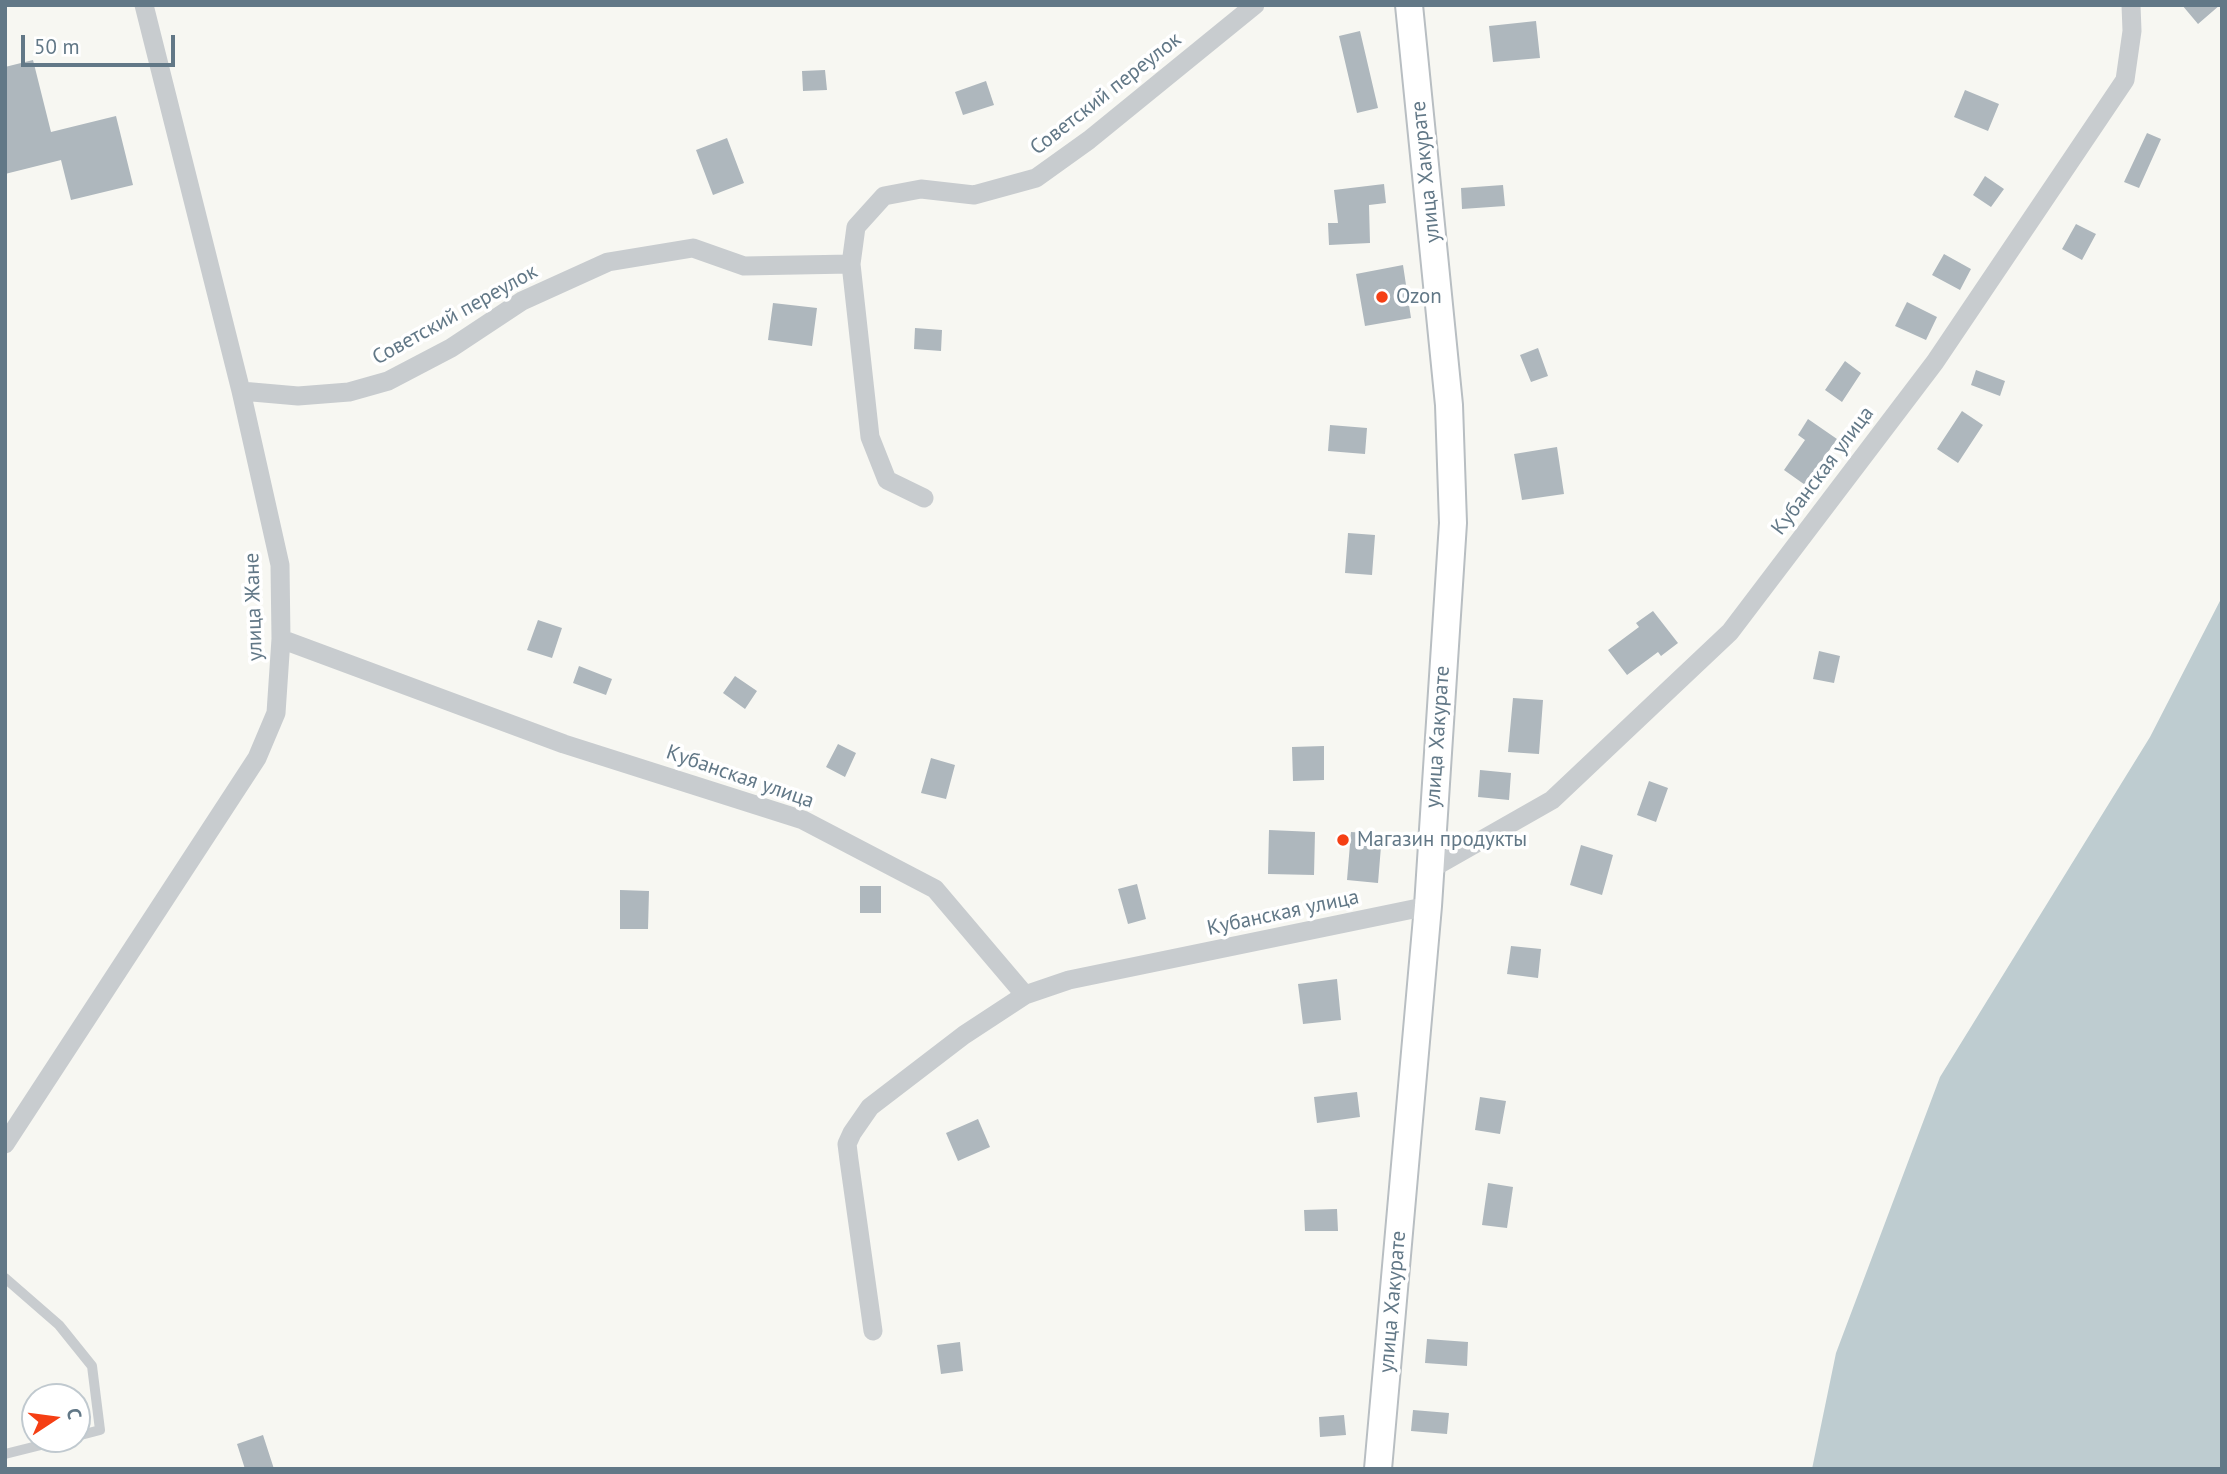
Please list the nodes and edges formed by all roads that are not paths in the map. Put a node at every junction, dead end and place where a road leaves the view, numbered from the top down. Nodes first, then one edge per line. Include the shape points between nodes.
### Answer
1 (144, 5) edge
2 (1255, 5) edge
3 (1409, 5) edge
4 (2131, 5) edge
5 (850, 264) junction
6 (241, 391) junction
7 (924, 498) dead end
8 (281, 639) junction
9 (1429, 870) junction
10 (1428, 906) junction
11 (1025, 995) junction
12 (5, 1144) edge
13 (5, 1279) edge
14 (873, 1331) dead end
15 (91, 1432) edge
16 (1378, 1469) edge

1 - 6 street, улица Жане
2 - 5 street, Советский переулок via 1089,140 1036,177 974,195 921,189 884,196 856,227
3 - 9 street, улица Хакурате via 1449,405 1453,523
4 - 9 street, Кубанская улица via 2125,80 1935,362 1730,632 1552,800
5 - 6 street, Советский переулок via 744,266 693,248 608,262 522,301 451,348 388,381 349,392 298,396
5 - 7 street, Советский переулок via 870,437 887,480
6 - 8 street, улица Жане via 280,565
8 - 11 street, Кубанская улица via 564,744 803,820 935,889
8 - 12 street, улица Жане via 276,713 257,758
9 - 10 street, улица Хакурате
10 - 11 street, Кубанская улица via 1069,980
10 - 16 street, улица Хакурате
11 - 14 street via 870,1107 847,1144
13 - 15 lane via 59,1325 92,1366 100,1430

